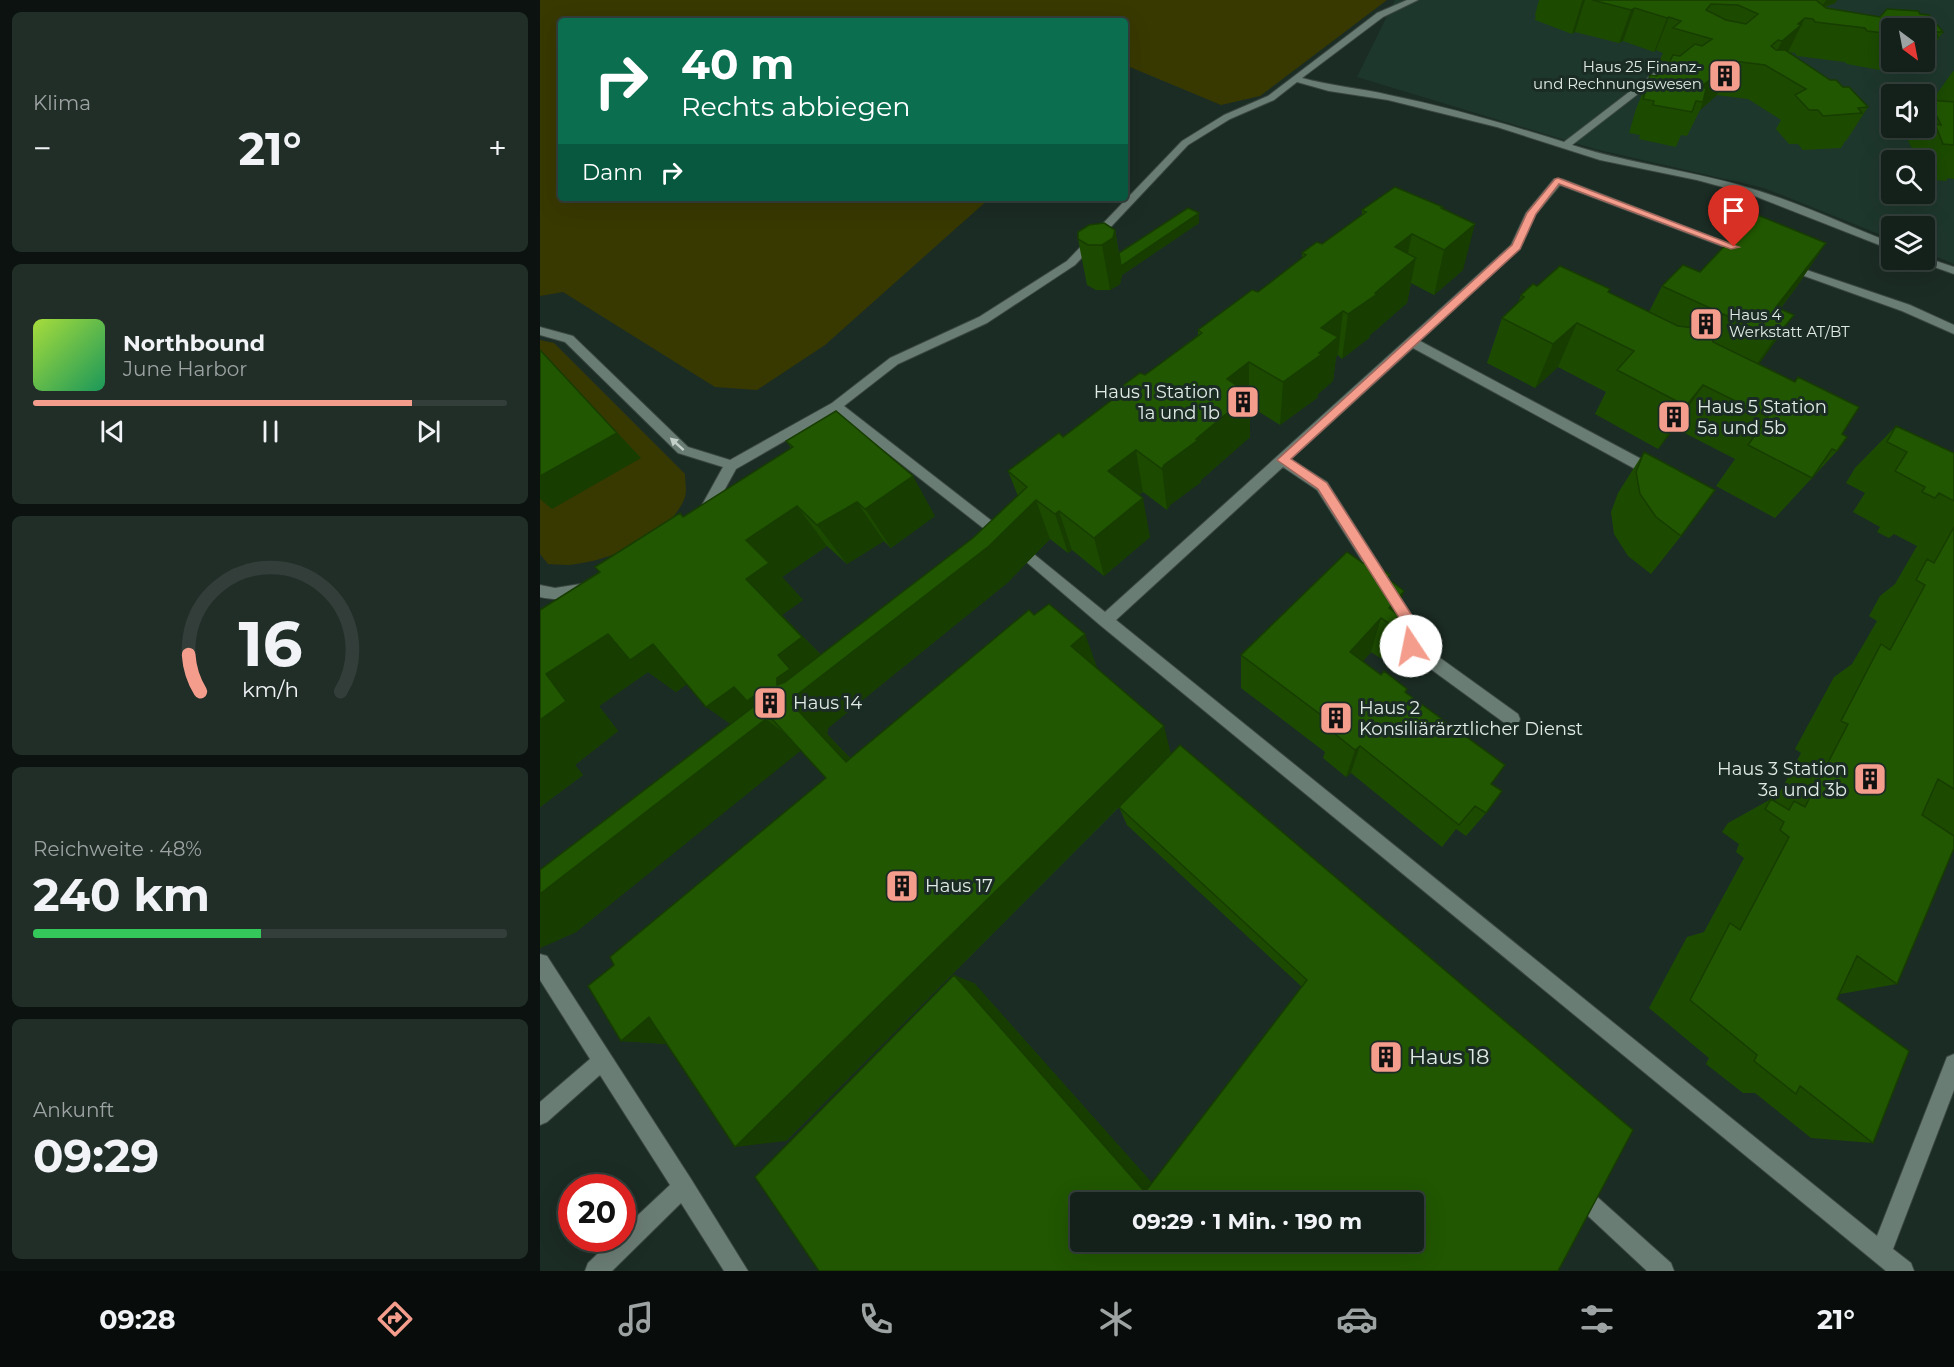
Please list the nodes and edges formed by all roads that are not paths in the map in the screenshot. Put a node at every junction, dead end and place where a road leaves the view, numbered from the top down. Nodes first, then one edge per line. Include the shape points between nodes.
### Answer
1 (1414, 0) edge
2 (1666, 68) edge
3 (1294, 79) junction
4 (1566, 146) junction
5 (1881, 242) edge
6 (1756, 255) edge
7 (1777, 263) edge
8 (1935, 264) edge
9 (1954, 271) edge
10 (1954, 330) edge
11 (540, 331) edge
12 (1412, 342) junction
13 (836, 406) junction
14 (1283, 460) junction
15 (731, 465) junction
16 (1666, 479) edge
17 (693, 526) edge
18 (1009, 543) edge
19 (1030, 560) dead end
20 (603, 584) edge
21 (540, 591) edge
22 (1105, 621) junction
23 (1512, 719) dead end
24 (540, 963) edge
25 (603, 1060) junction
26 (1954, 1064) edge
27 (540, 1115) edge
28 (684, 1186) junction
29 (1572, 1187) edge
30 (1881, 1253) junction
31 (596, 1271) edge
32 (737, 1271) edge
33 (1663, 1271) edge
34 (1903, 1271) edge

1 - 3 lane via 1380,15
2 - 4 lane
3 - 4 lane via 1388,97
3 - 13 lane via 1271,98 1227,117 1185,142 1071,264 983,320 894,361
4 - 5 lane via 1756,193
6 - 12 lane via 1558,181 1532,213 1516,247
7 - 10 lane via 1906,308
8 - 9 lane
15 -> 11 lane via 683,450 569,339
12 - 14 lane
12 - 16 lane
13 - 15 lane
13 - 18 lane
14 - 22 lane
14 - 23 lane via 1323,486 1406,618 1411,646
15 - 17 lane via 708,511
19 - 22 lane
20 - 21 lane via 555,594
22 - 30 lane
24 - 25 lane
25 - 27 lane
25 - 28 lane
26 - 30 lane
28 - 31 lane
28 - 32 lane
29 - 33 lane
30 - 34 lane

